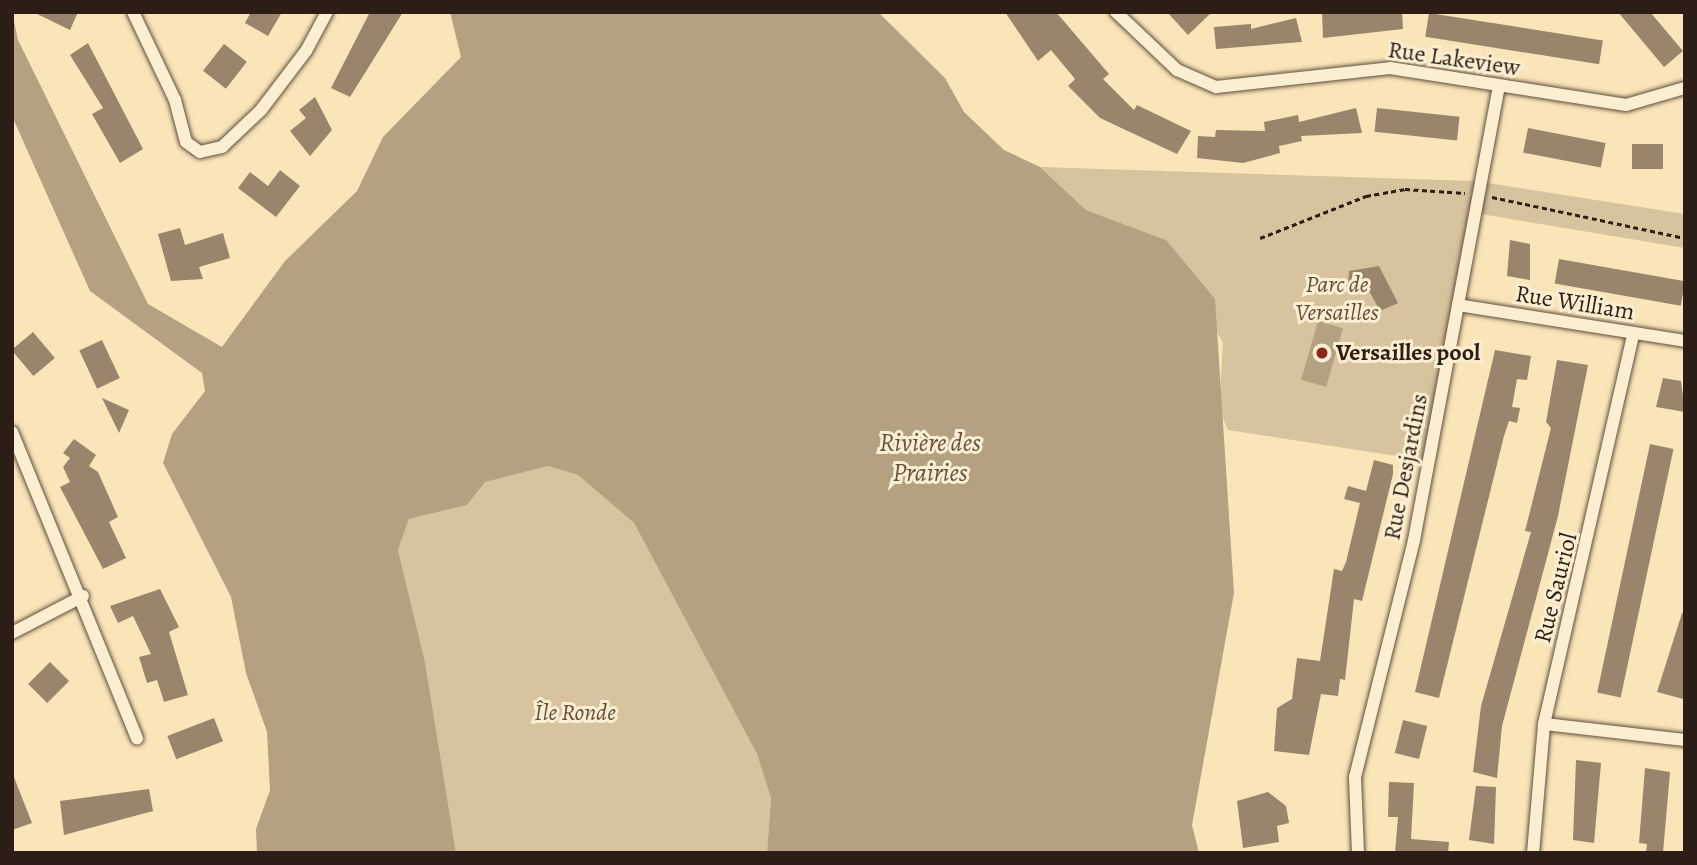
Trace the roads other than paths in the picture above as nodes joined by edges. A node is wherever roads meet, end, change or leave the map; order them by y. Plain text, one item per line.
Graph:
1 (133, 12) edge
2 (327, 12) edge
3 (1116, 12) edge
4 (1499, 86) junction
5 (1685, 88) edge
6 (1458, 305) junction
7 (1633, 334) junction
8 (1685, 341) edge
9 (12, 432) edge
10 (83, 596) junction
11 (12, 633) edge
12 (1544, 724) junction
13 (137, 739) dead end
14 (1685, 740) edge
15 (1358, 853) edge
16 (1533, 853) edge

1 - 2 street
3 - 4 street, Rue Lakeview
4 - 5 street, Rue Lakeview
4 - 6 street, Rue Desjardins
6 - 7 street, Rue William
6 - 15 street, Rue Desjardins
7 - 8 street, Rue William
7 - 12 street, Rue Sauriol
9 - 10 street
10 - 11 street
10 - 13 street
12 - 14 street
12 - 16 street, Rue Sauriol

